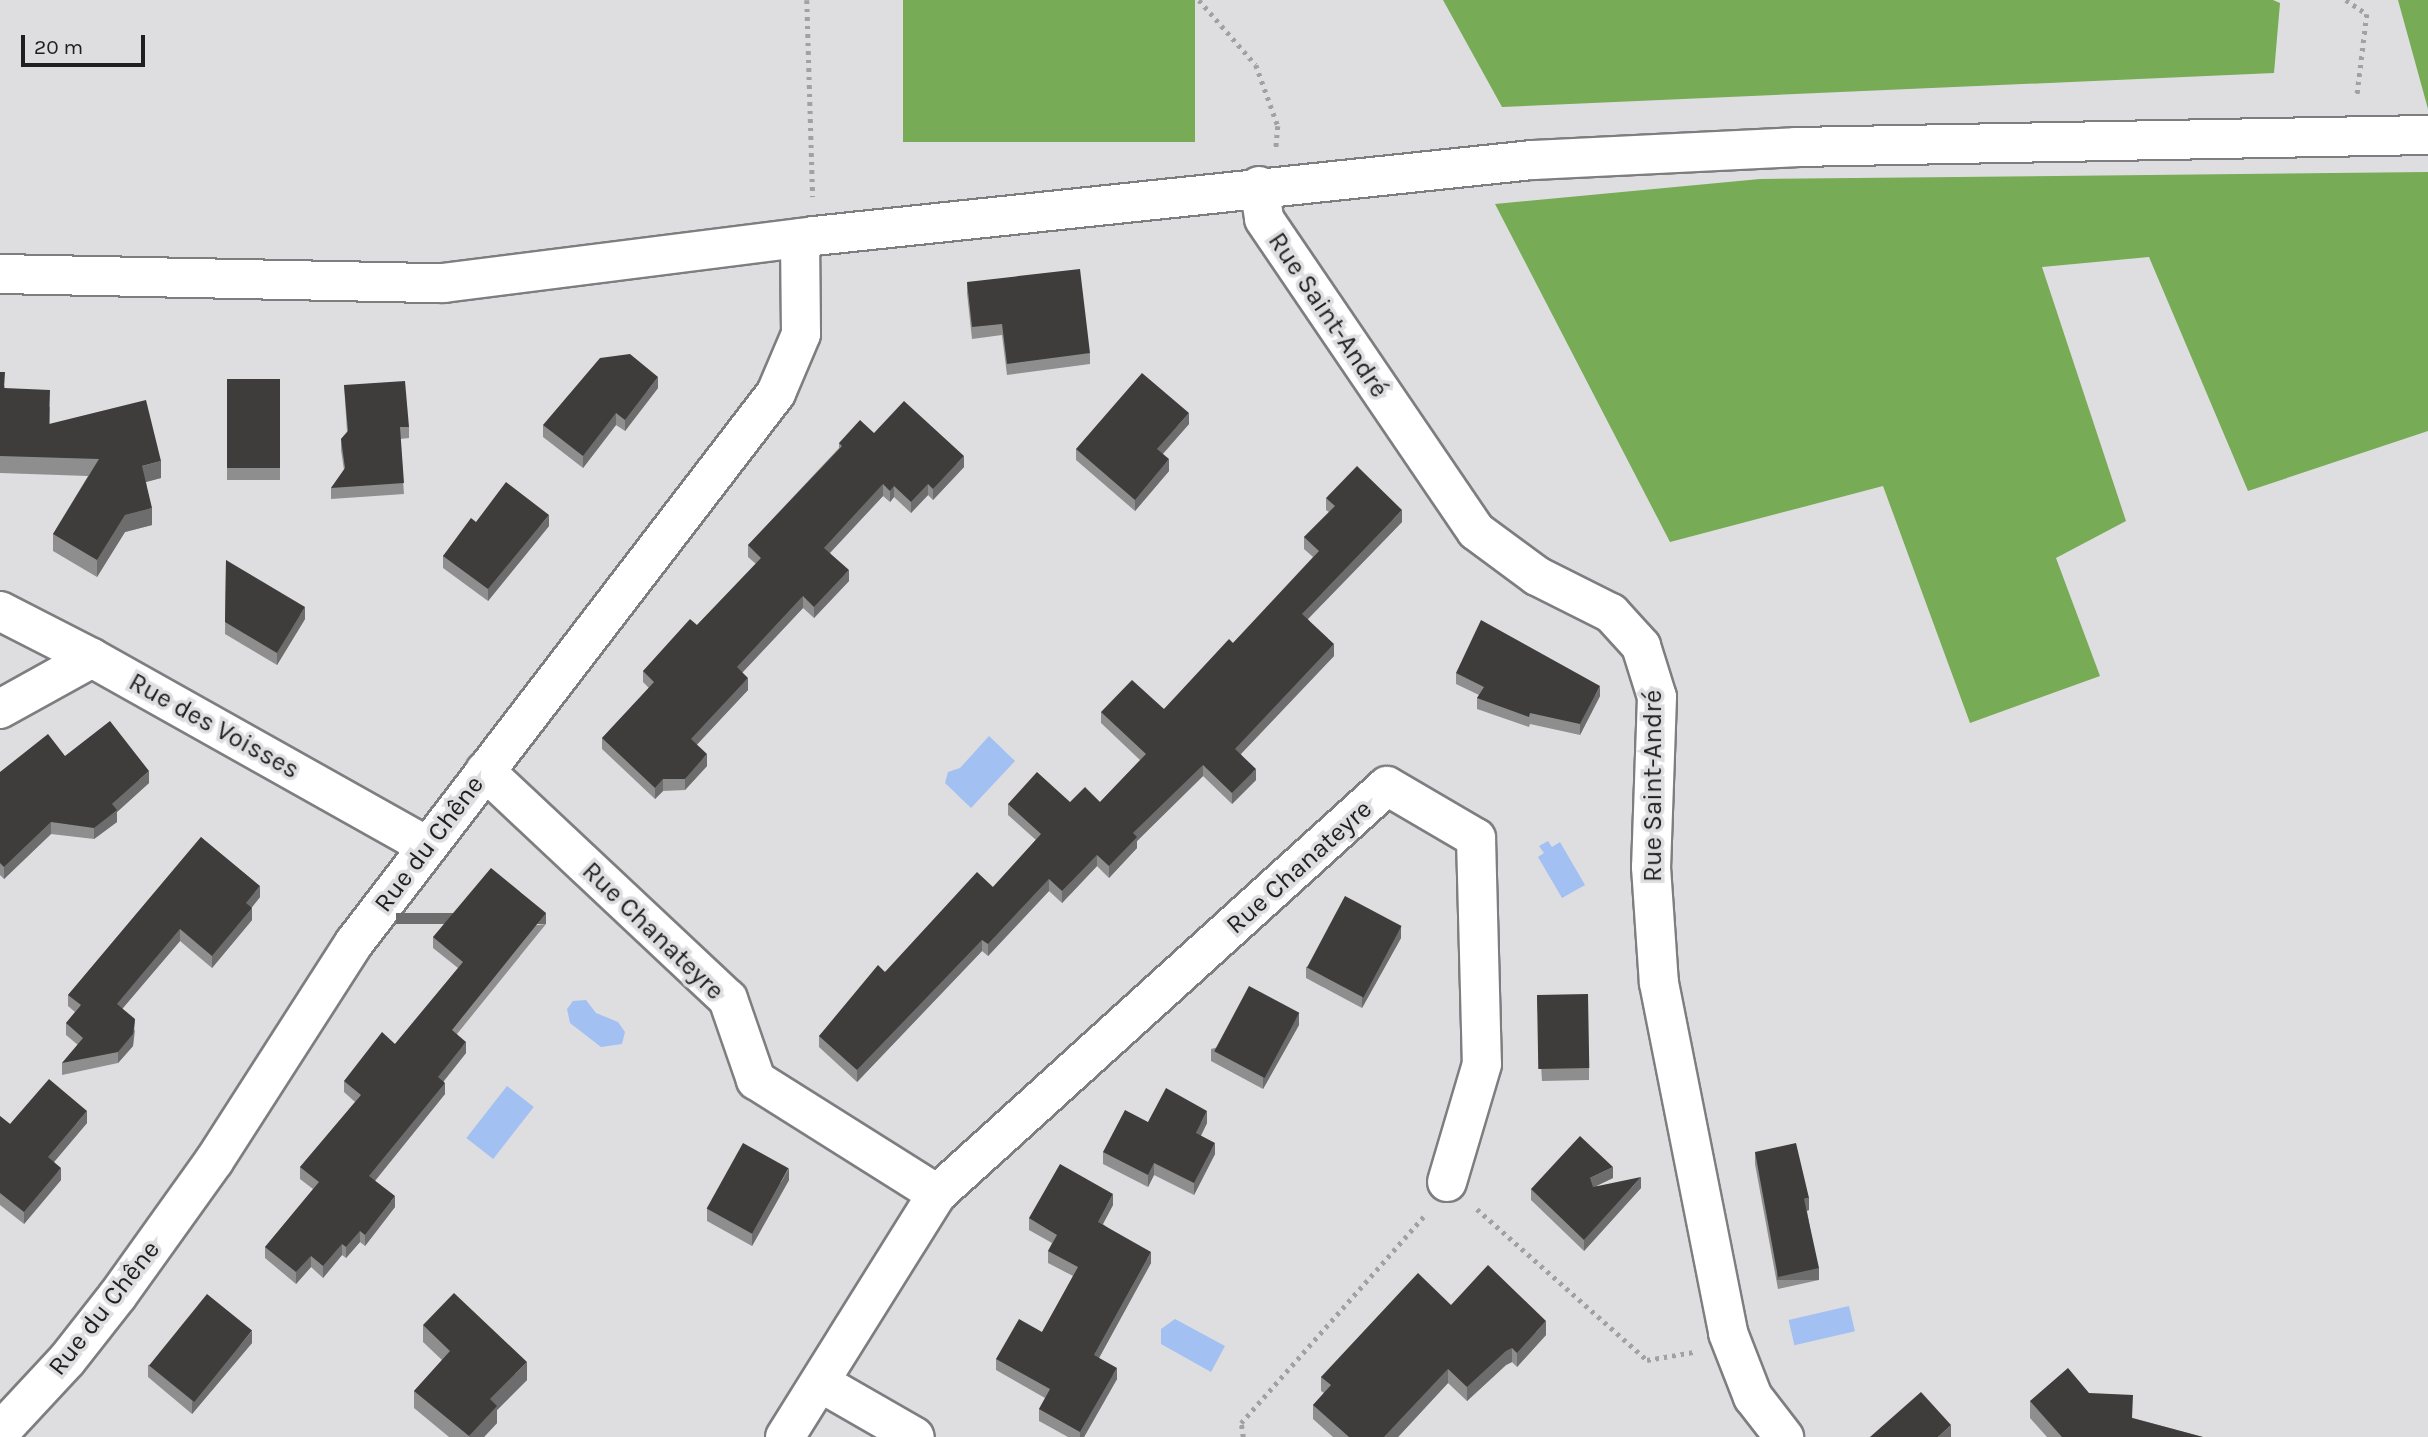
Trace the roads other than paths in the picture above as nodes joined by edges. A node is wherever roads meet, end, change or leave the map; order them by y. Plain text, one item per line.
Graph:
1 (2428, 135) edge
2 (1266, 185) junction
3 (807, 237) junction
4 (0, 274) edge
5 (0, 611) edge
6 (92, 658) junction
7 (0, 709) edge
8 (485, 771) junction
9 (427, 846) junction
10 (1447, 1182) road end
11 (937, 1194) junction
12 (821, 1383) junction
13 (0, 1432) edge
14 (785, 1437) edge
15 (915, 1437) edge
16 (1784, 1437) edge

1 - 2 street
2 - 3 street
2 - 16 street, Rue Saint-André
3 - 4 street
3 - 8 street, Rue du Chêne
5 - 6 street, Rue des Voisses
6 - 7 street
6 - 9 street, Rue des Voisses
8 - 9 street, Rue du Chêne
8 - 11 street, Rue Chanateyre
9 - 13 street, Rue du Chêne
10 - 11 street, Rue Chanateyre
11 - 12 street, Rue Chanateyre
12 - 14 street, Rue Chanateyre
12 - 15 street

